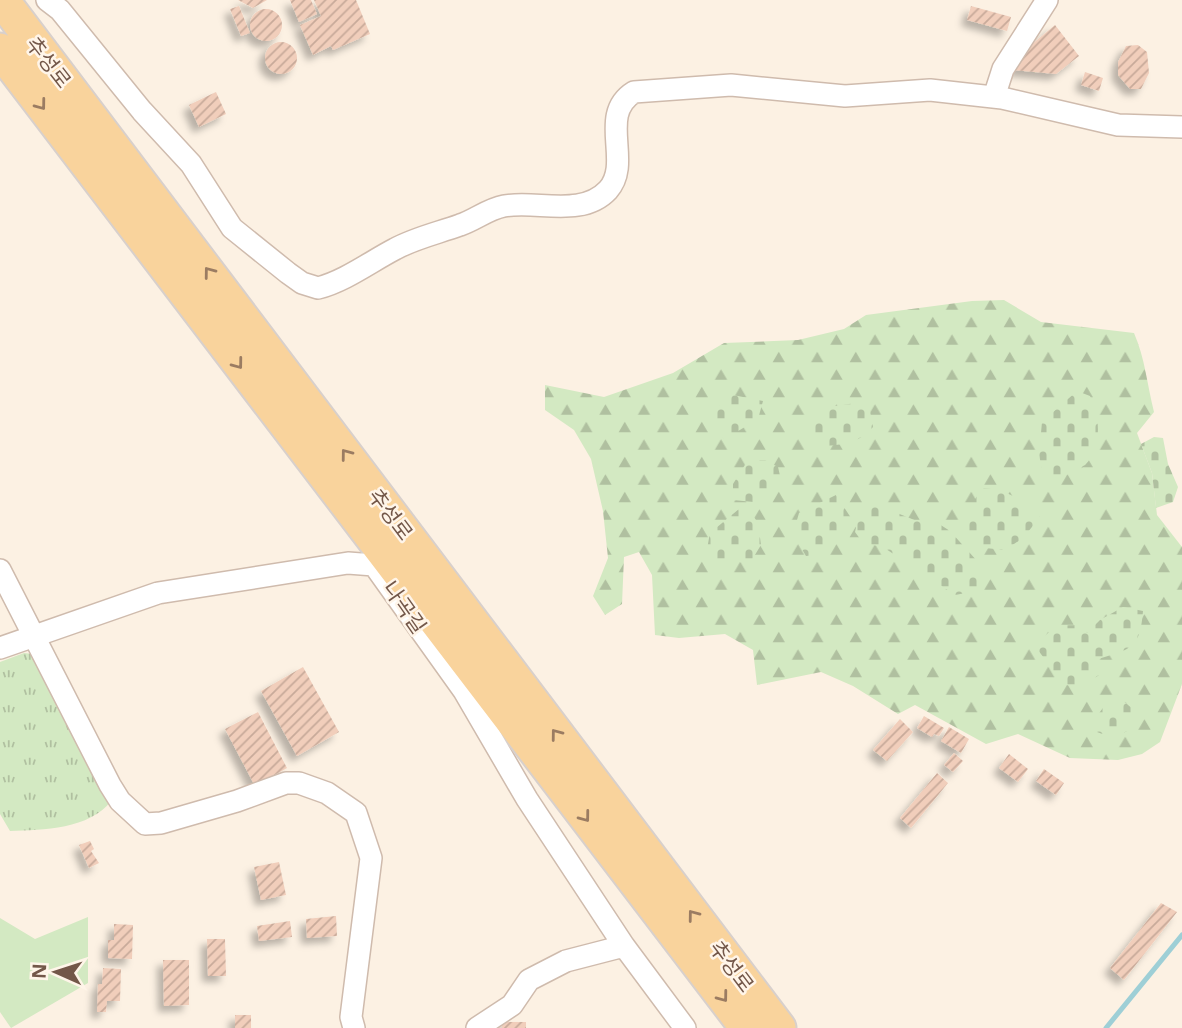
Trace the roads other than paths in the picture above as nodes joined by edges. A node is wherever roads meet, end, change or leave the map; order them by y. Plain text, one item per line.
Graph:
1 (2, 0) edge
2 (35, 0) edge
3 (47, 0) edge
4 (1047, 0) edge
5 (0, 50) edge
6 (43, 57) junction
7 (994, 97) junction
8 (1182, 127) edge
9 (0, 570) edge
10 (32, 637) junction
11 (0, 648) edge
12 (624, 946) junction
13 (354, 1028) edge
14 (477, 1028) edge
15 (685, 1028) edge
16 (747, 1028) edge
17 (779, 1028) edge

1 - 6 main road, 추성로
2 - 6 main road
3 - 7 street
4 - 7 street
5 -> 16 main road, 추성로
17 -> 6 main road, 추성로
7 - 8 street
9 - 10 street
10 - 11 street, 나곡길
10 - 12 street, 나곡길
10 - 13 street
12 - 14 street
12 - 15 street, 나곡길

